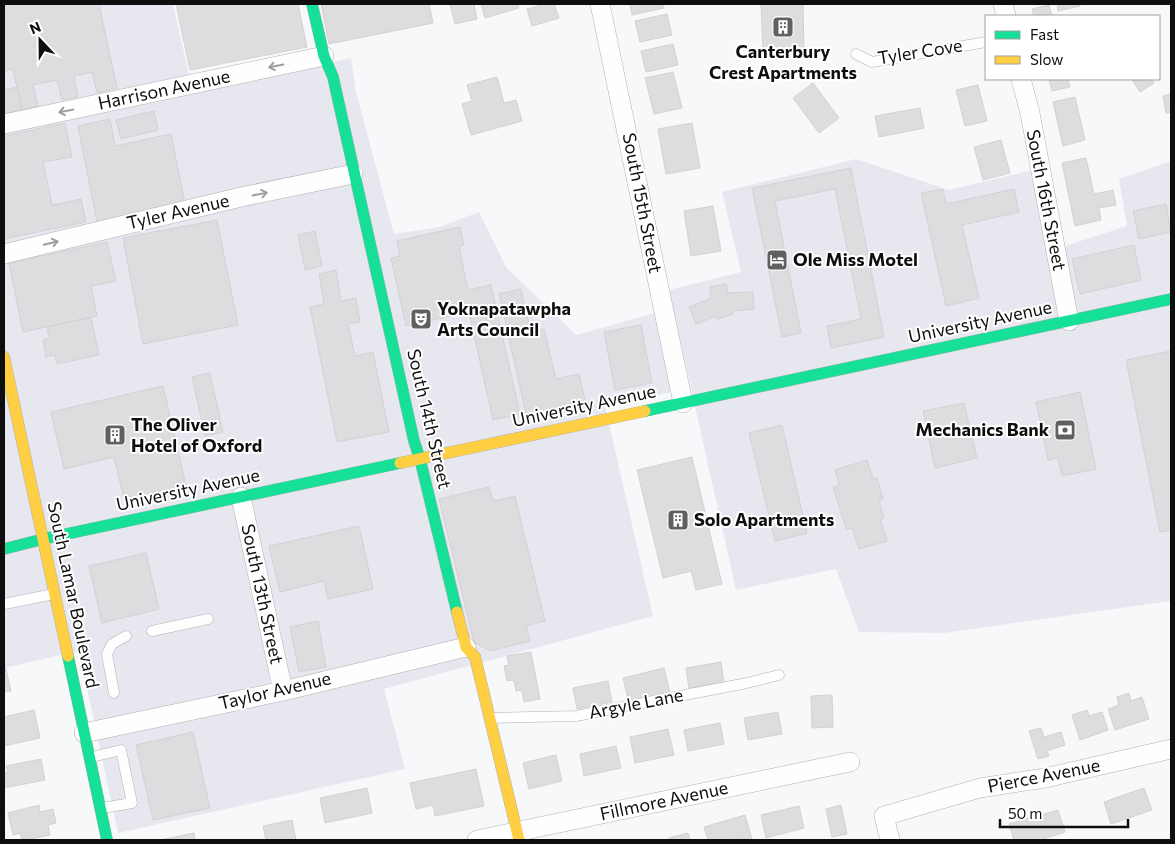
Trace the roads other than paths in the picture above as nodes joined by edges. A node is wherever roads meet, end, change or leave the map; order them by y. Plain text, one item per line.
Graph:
1 (312, 4) edge
2 (600, 4) edge
3 (985, 42) edge
4 (856, 54) dead end
5 (324, 56) junction
6 (1021, 80) edge
7 (4, 124) edge
8 (354, 174) junction
9 (4, 254) edge
10 (1171, 299) edge
11 (1069, 321) junction
12 (4, 357) edge
13 (682, 403) junction
14 (420, 459) junction
15 (241, 497) junction
16 (43, 539) junction
17 (4, 549) edge
18 (55, 594) junction
19 (4, 604) edge
20 (208, 620) dead end
21 (152, 631) dead end
22 (126, 636) dead end
23 (466, 647) junction
24 (780, 675) dead end
25 (284, 690) junction
26 (114, 693) dead end
27 (490, 718) junction
28 (84, 733) junction
29 (1171, 749) edge
30 (90, 758) junction
31 (850, 762) dead end
32 (101, 809) junction
33 (518, 836) edge
34 (107, 840) edge
35 (477, 840) edge
36 (890, 840) edge

1 - 5 street, South 14th Street
2 - 13 street, South 15th Street
3 - 4 lane, Tyler Cove
5 -> 7 street, Harrison Avenue
5 - 8 street, South 14th Street
6 - 11 street, South 16th Street
9 -> 8 street, Tyler Avenue
8 - 14 street, South 14th Street
10 - 11 street, University Avenue
11 - 13 street, University Avenue
12 - 16 street, South Lamar Boulevard
13 - 14 street, University Avenue
14 - 15 street, University Avenue
14 - 23 street, South 14th Street
15 - 16 street, University Avenue
15 - 25 street, South 13th Street
16 - 17 street, University Avenue
16 - 18 street, South Lamar Boulevard
18 - 19 lane
18 - 28 street, South Lamar Boulevard
20 - 21 lane
22 - 26 lane
23 - 25 street, Taylor Avenue
23 - 27 street, South 14th Street
24 - 27 lane, Argyle Lane
25 - 28 street, Taylor Avenue
27 - 33 street, South 14th Street
28 - 30 street, South Lamar Boulevard
29 - 36 street, Pierce Avenue
30 - 32 street, South Lamar Boulevard
30 - 32 lane
31 - 33 street, Fillmore Avenue
32 - 34 street, South Lamar Boulevard
33 - 35 street, Fillmore Avenue

